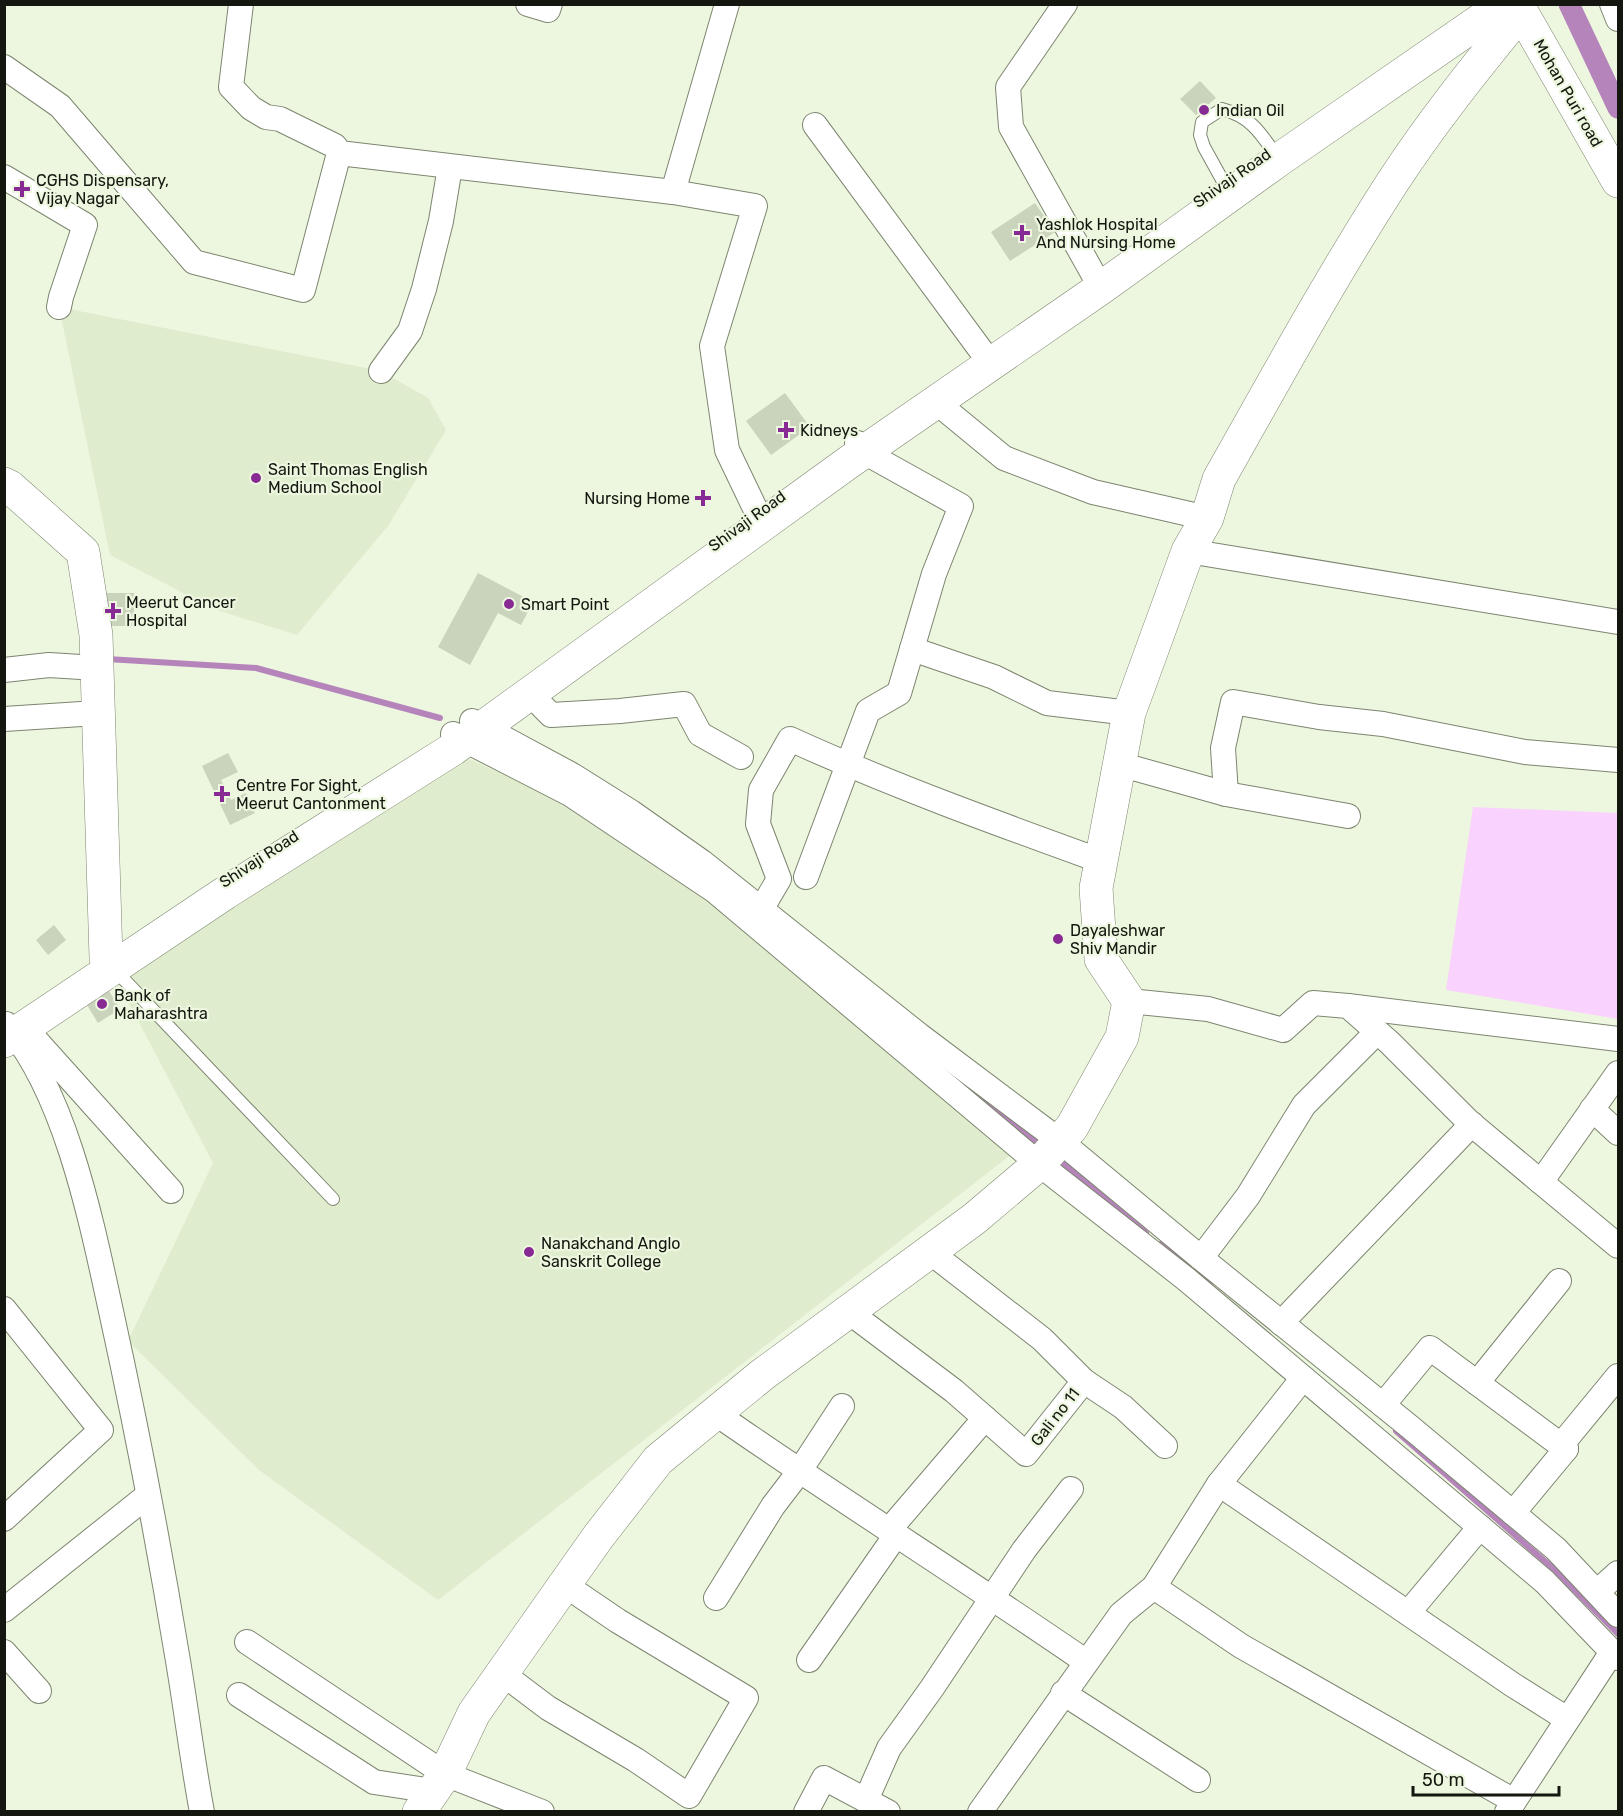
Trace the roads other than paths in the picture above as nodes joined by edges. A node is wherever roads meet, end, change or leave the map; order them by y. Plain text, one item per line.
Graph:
1 (241, 4) edge
2 (528, 4) edge
3 (550, 4) edge
4 (1065, 4) edge
5 (1482, 4) edge
6 (1612, 4) edge
7 (720, 6) edge
8 (1514, 7) edge
9 (1618, 19) edge
10 (4, 67) edge
11 (815, 125) dead end
12 (339, 153) junction
13 (1276, 155) junction
14 (450, 167) junction
15 (4, 177) edge
16 (1618, 181) edge
17 (1227, 190) junction
18 (672, 192) junction
19 (1098, 281) junction
20 (59, 307) dead end
21 (987, 359) junction
22 (381, 371) dead end
23 (936, 402) junction
24 (861, 447) junction
25 (4, 484) edge
26 (1207, 518) junction
27 (760, 519) junction
28 (1188, 551) junction
29 (1618, 622) edge
30 (912, 649) junction
31 (96, 655) junction
32 (4, 670) edge
33 (530, 693) junction
34 (97, 713) junction
35 (1130, 713) junction
36 (4, 719) edge
37 (468, 731) junction
38 (741, 757) dead end
39 (1618, 760) edge
40 (1119, 764) junction
41 (848, 765) junction
42 (1226, 794) junction
43 (1348, 816) dead end
44 (1101, 861) junction
45 (806, 877) dead end
46 (762, 908) junction
47 (109, 963) junction
48 (1130, 1001) junction
49 (1348, 1006) junction
50 (11, 1030) edge
51 (1377, 1032) junction
52 (1618, 1039) edge
53 (1618, 1073) edge
54 (1592, 1109) junction
55 (1472, 1124) junction
56 (1618, 1133) edge
57 (1050, 1151) junction
58 (1540, 1182) junction
59 (171, 1191) dead end
60 (333, 1199) dead end
61 (1618, 1246) edge
62 (930, 1252) junction
63 (1201, 1258) junction
64 (1559, 1281) dead end
65 (4, 1309) edge
66 (849, 1312) junction
67 (1281, 1323) junction
68 (1618, 1376) edge
69 (1303, 1378) junction
70 (1084, 1381) junction
71 (1477, 1383) junction
72 (1383, 1405) junction
73 (842, 1406) dead end
74 (715, 1413) junction
75 (985, 1418) junction
76 (1165, 1446) dead end
77 (1566, 1449) junction
78 (800, 1472) junction
79 (1219, 1484) junction
80 (1071, 1489) dead end
81 (147, 1496) junction
82 (1513, 1513) junction
83 (4, 1519) edge
84 (1480, 1527) junction
85 (893, 1532) junction
86 (1618, 1573) edge
87 (565, 1585) junction
88 (1154, 1587) junction
89 (1597, 1592) junction
90 (992, 1596) junction
91 (716, 1598) dead end
92 (4, 1610) edge
93 (1408, 1613) junction
94 (1618, 1615) edge
95 (247, 1642) dead end
96 (4, 1652) edge
97 (1615, 1655) edge
98 (809, 1660) dead end
99 (1085, 1661) junction
100 (502, 1674) junction
101 (39, 1691) dead end
102 (1063, 1693) junction
103 (239, 1695) dead end
104 (1567, 1719) junction
105 (1198, 1780) dead end
106 (432, 1792) edge
107 (1511, 1806) edge
108 (875, 1807) edge
109 (202, 1812) edge
110 (542, 1812) edge
111 (806, 1812) edge
112 (980, 1812) edge

1 - 12 street
2 - 3 street
4 - 19 street
5 - 13 street, Shivaji Road
6 - 9 street
7 - 18 street
8 - 13 street
8 - 16 street, Mohan Puri road
8 - 26 street
10 - 12 street
11 - 21 street
12 - 14 street
13 - 17 street, Shivaji Road
13 - 17 lane
14 - 18 street
14 - 22 street
15 - 20 street
17 - 19 street, Shivaji Road
18 - 27 street
19 - 21 street, Shivaji Road
21 - 23 street
21 - 24 street, Shivaji Road
23 - 24 street
23 - 26 street
24 - 27 street, Shivaji Road
24 - 30 street
25 - 31 street
26 - 28 street
27 - 33 street
27 - 37 street, Shivaji Road
28 - 29 street
28 - 35 street
30 - 35 street
30 - 41 street
31 - 32 street
31 - 34 street
33 - 37 street
33 - 38 street
34 - 36 street
34 - 47 street
35 - 40 street
37 - 46 street
37 - 47 street, Shivaji Road
37 - 57 street
39 - 42 street
40 - 42 street
40 - 44 street
41 - 44 street
41 - 45 street
41 - 46 street
42 - 43 street
44 - 48 street
46 - 57 street
47 - 50 street, Shivaji Road
47 - 60 lane
48 - 49 street
48 - 57 street
49 - 51 street
49 - 52 street
50 - 59 street
50 - 81 street
51 - 55 street
51 - 63 street
53 - 54 street
54 - 56 street
54 - 58 street
55 - 58 street
55 - 67 street
57 - 62 street
57 - 63 street
57 - 69 street
58 - 61 street
62 - 66 street
62 - 70 street
63 - 67 street
64 - 71 street
65 - 83 street
66 - 74 street
66 - 75 street
67 - 72 street
68 - 77 street
69 - 79 street
69 - 84 street
70 - 75 street, Gali no 11
70 - 76 street
71 - 72 street
71 - 77 street
72 - 82 street
73 - 78 street
74 - 78 street
74 - 87 street
75 - 85 street
77 - 82 street
78 - 85 street
78 - 91 street
79 - 88 street
79 - 93 street
80 - 90 street
81 - 92 street
81 - 109 street
82 - 89 street
84 - 93 street
84 - 97 street
85 - 90 street
85 - 98 street
86 - 89 street
87 - 100 street
87 - 100 street
88 - 99 street
88 - 107 street
89 - 94 street
90 - 99 street
90 - 108 street
93 - 104 street
95 - 106 street
96 - 101 street
97 - 104 street
99 - 102 street
100 - 106 street
102 - 105 street
102 - 112 street
103 - 106 street
104 - 107 street
106 - 110 street
108 - 111 street

